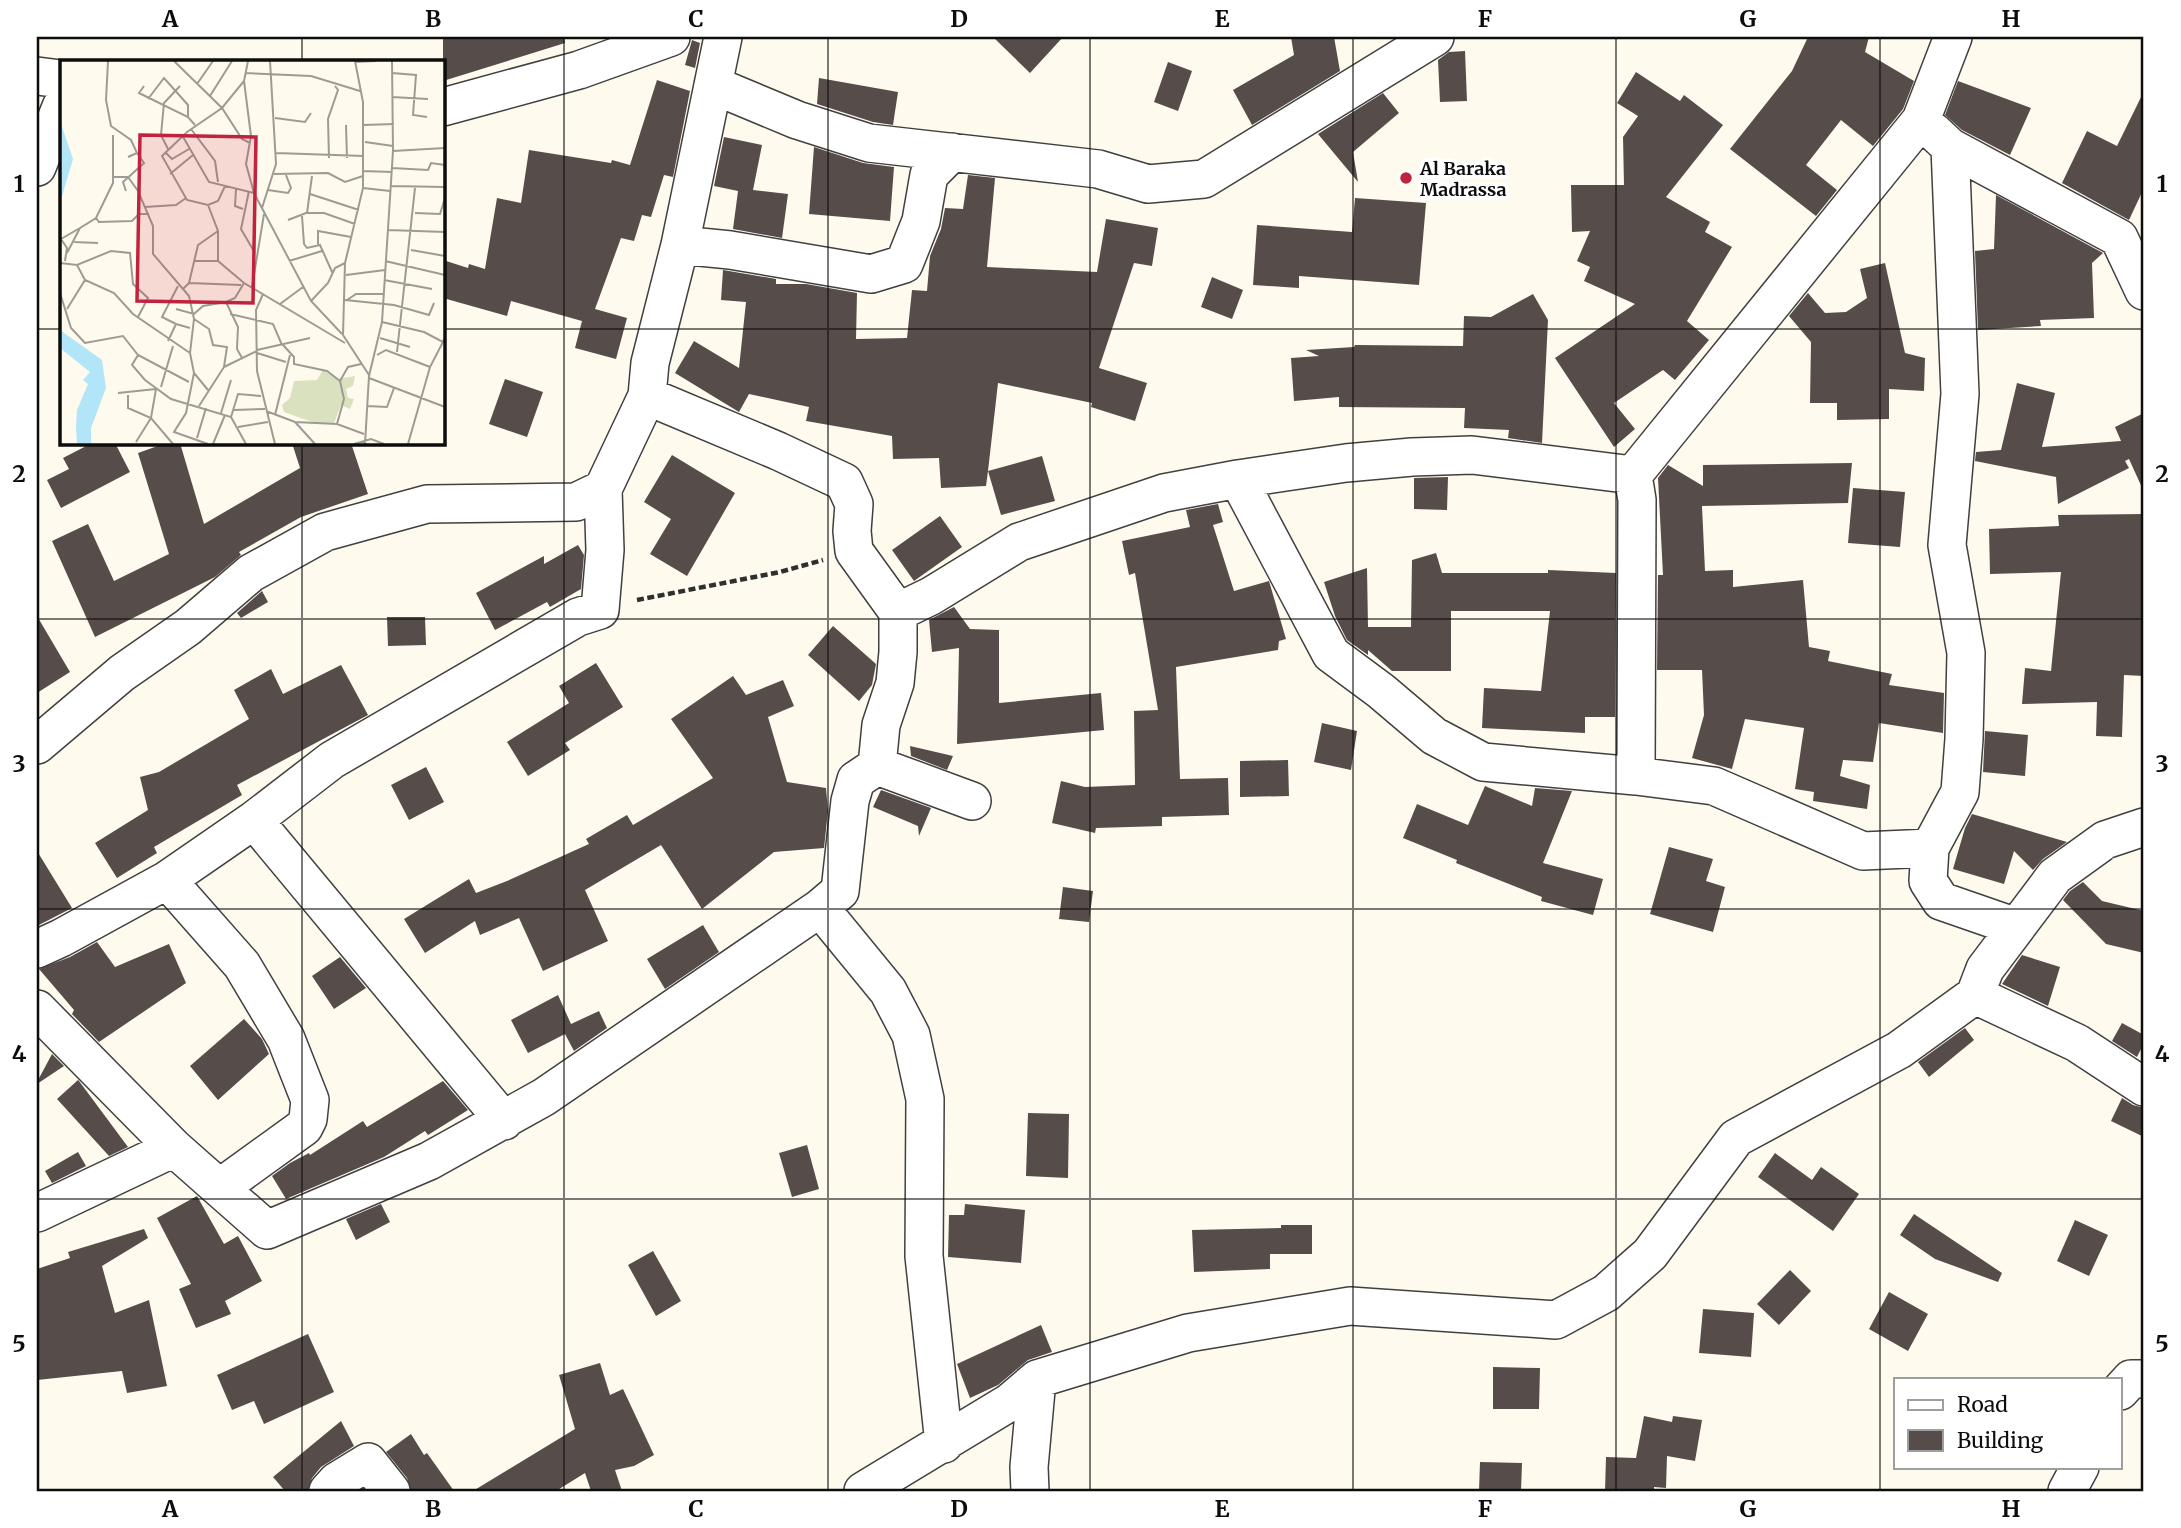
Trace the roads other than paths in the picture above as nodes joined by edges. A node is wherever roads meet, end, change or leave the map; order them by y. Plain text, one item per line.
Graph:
1 (671, 37) edge
2 (723, 37) edge
3 (1435, 37) edge
4 (1953, 37) edge
5 (37, 76) edge
6 (60, 79) edge
7 (713, 85) junction
8 (444, 107) edge
9 (60, 110) edge
10 (1920, 120) junction
11 (1950, 147) junction
12 (953, 152) junction
13 (37, 167) edge
14 (680, 245) junction
15 (2144, 291) edge
16 (647, 396) junction
17 (1633, 475) junction
18 (1238, 479) junction
19 (603, 489) junction
20 (898, 612) junction
21 (37, 745) edge
22 (877, 766) junction
23 (1636, 776) junction
24 (972, 801) dead end
25 (254, 820) junction
26 (2144, 827) edge
27 (1930, 848) junction
28 (167, 880) junction
29 (820, 908) junction
30 (2016, 926) junction
31 (37, 949) edge
32 (1975, 995) junction
33 (37, 1009) edge
34 (2144, 1087) edge
35 (504, 1121) junction
36 (174, 1148) junction
37 (220, 1187) junction
38 (37, 1213) edge
39 (1037, 1379) junction
40 (2144, 1379) edge
41 (2122, 1389) edge
42 (944, 1444) junction
43 (2079, 1468) edge
44 (328, 1491) edge
45 (391, 1491) edge
46 (863, 1491) edge
47 (1030, 1491) edge
48 (2067, 1491) edge

1 - 8 street
2 - 7 street
3 - 12 street
4 - 10 street
5 - 6 street
7 - 12 street
7 - 14 street
9 - 13 street
10 - 11 street
10 - 17 street
11 - 15 street
11 - 27 street
12 - 14 street
14 - 16 street
16 - 19 street
16 - 20 street
17 - 18 street
17 - 23 street
18 - 20 street
18 - 23 street
19 - 21 street
19 - 25 street
20 - 22 street
22 - 24 street
22 - 29 street
23 - 27 street
25 - 28 street
25 - 35 street
26 - 30 street
27 - 30 street
28 - 31 street
28 - 37 street
29 - 35 street
29 - 42 street
30 - 32 street
32 - 34 street
32 - 39 street
33 - 36 street
35 - 37 street
36 - 37 street
36 - 38 street
39 - 42 street
39 - 47 street
40 - 41 street
42 - 46 street
43 - 48 street
44 - 45 street

